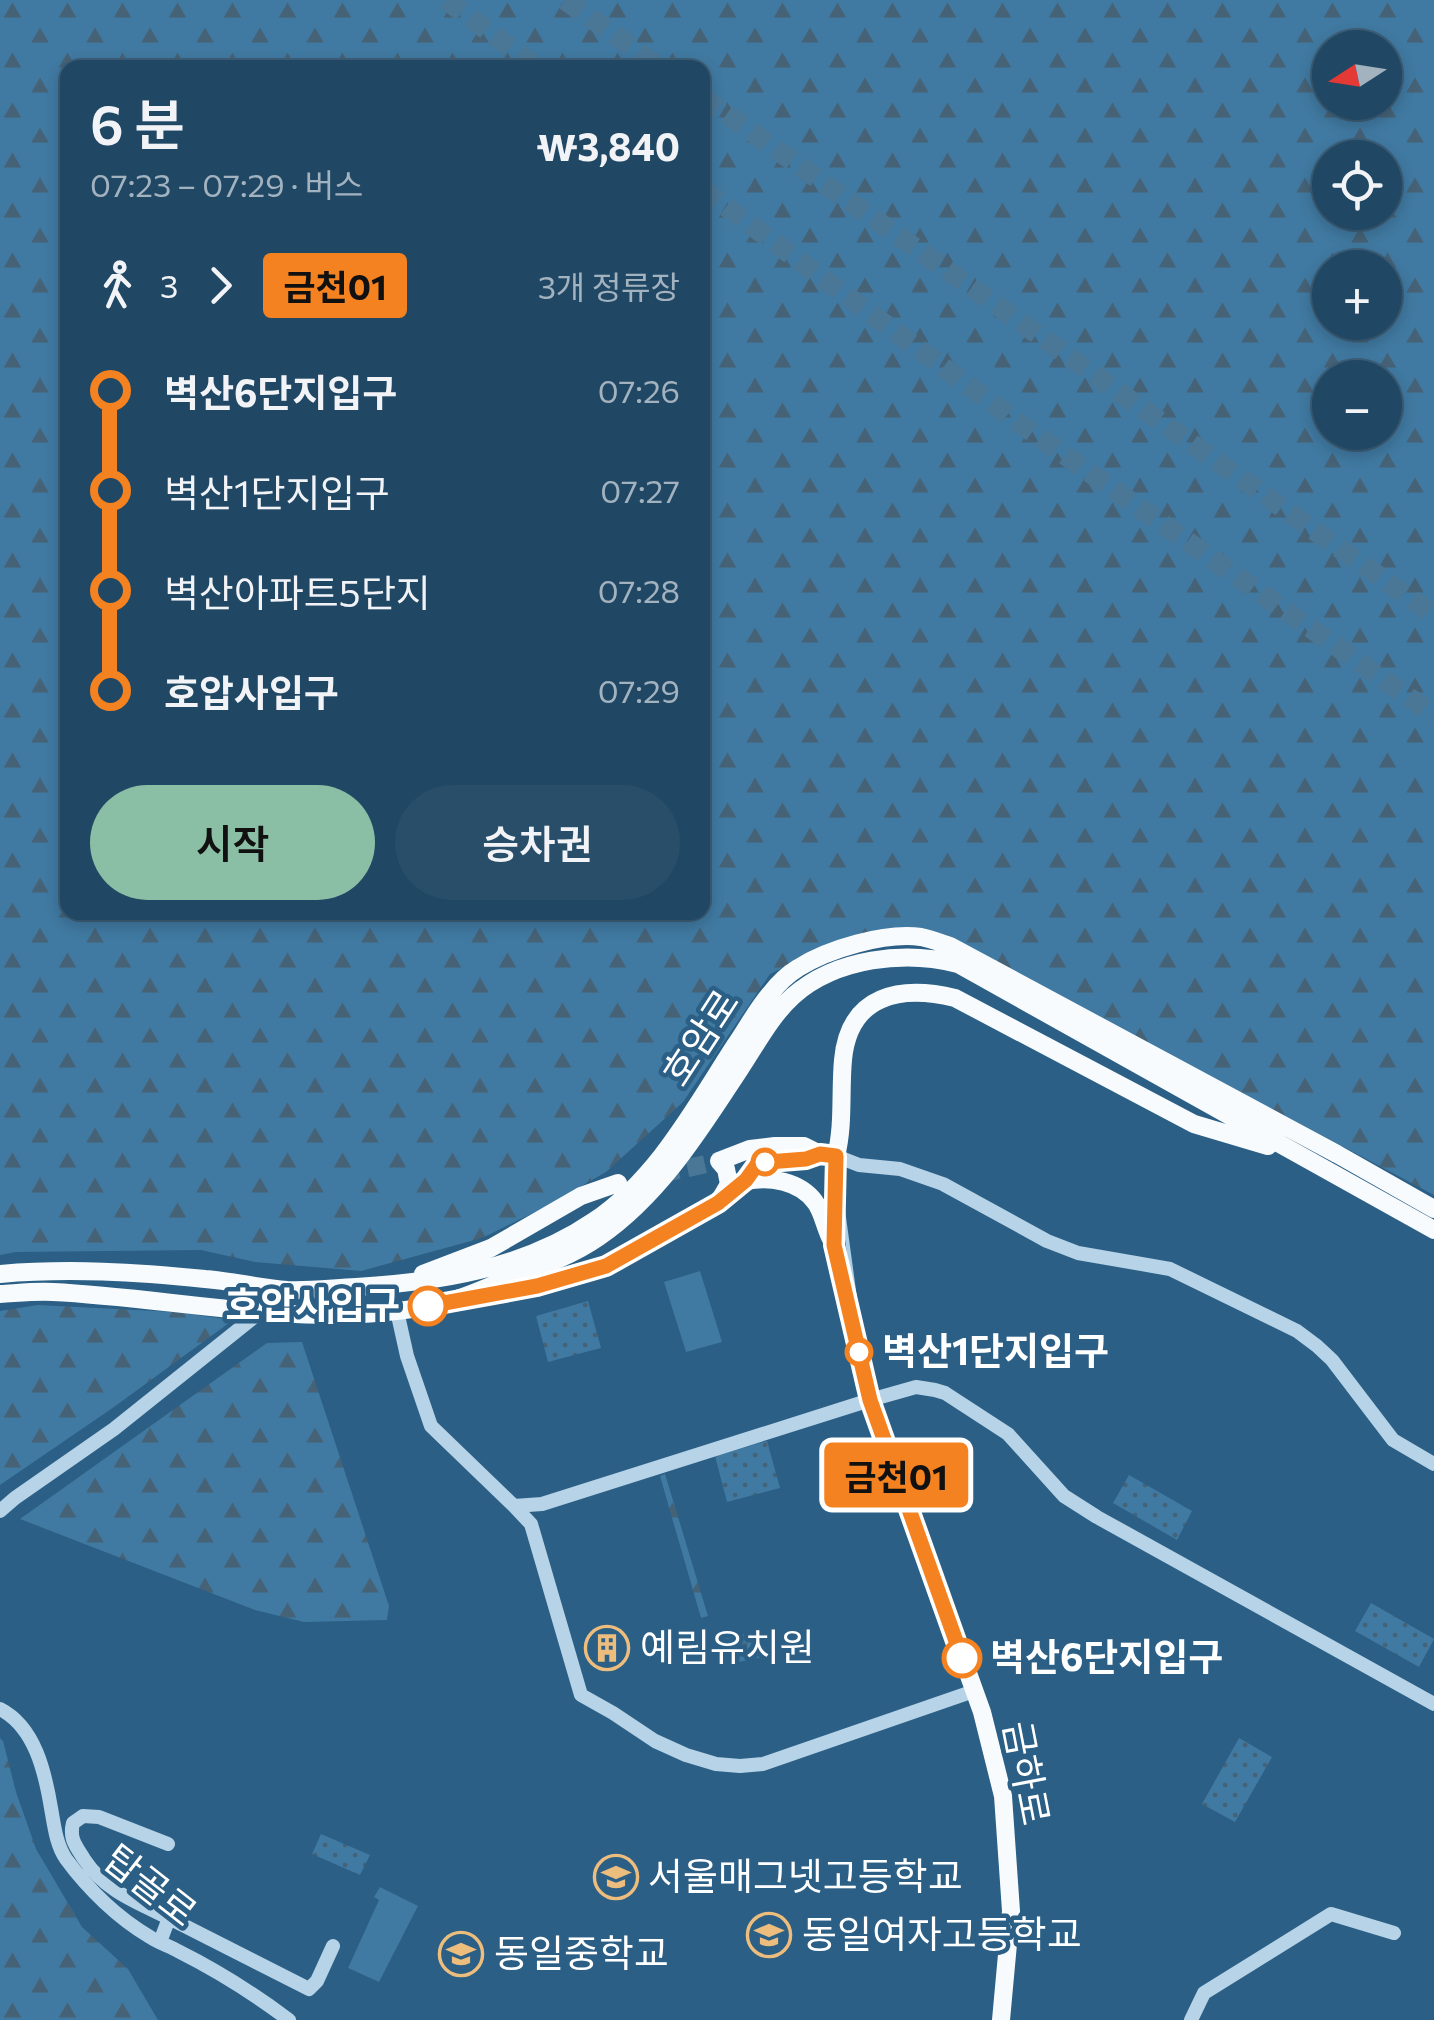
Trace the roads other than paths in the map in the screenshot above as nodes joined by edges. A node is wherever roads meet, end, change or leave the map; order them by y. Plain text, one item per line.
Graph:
1 (828, 1155) junction
2 (1302, 1156) junction
3 (746, 1180) junction
4 (618, 1183) dead end
5 (718, 1203) junction
6 (1434, 1208) edge
7 (1434, 1230) edge
8 (834, 1245) junction
9 (0, 1274) edge
10 (395, 1284) junction
11 (288, 1290) junction
12 (0, 1294) edge
13 (441, 1304) junction
14 (264, 1310) junction
15 (397, 1310) junction
16 (870, 1400) junction
17 (1434, 1464) edge
18 (514, 1506) junction
19 (0, 1510) edge
20 (974, 1691) junction
21 (1434, 1704) edge
22 (0, 1709) edge
23 (168, 1844) dead end
24 (169, 1918) junction
25 (1394, 1933) dead end
26 (160, 1942) junction
27 (333, 1946) dead end
28 (289, 2020) edge
29 (1001, 2020) edge
30 (1191, 2020) edge

1 - 2 main road, 금하로
1 - 3 main road
1 - 5 main road
1 - 8 main road, 금하로
1 - 17 street
2 - 7 main road, 호암로
2 - 13 main road, 호암로
3 - 5 main road
3 - 8 main road
4 - 10 main road
5 - 13 main road
6 - 10 main road, 호암로
8 - 16 main road, 금하로
9 - 11 main road, 호암로
10 - 11 main road, 호암로
11 - 14 street
12 - 14 main road, 호암로
13 - 15 main road, 호암로
14 - 15 main road, 호암로
14 - 19 street
15 - 18 street
16 - 18 street
16 - 20 main road, 금하로
16 - 21 street
18 - 20 street
20 - 29 main road, 금하로
22 - 26 street, 탑골로
23 - 24 street
24 - 26 street
24 - 27 street
25 - 30 street
26 - 28 street, 탑골로

